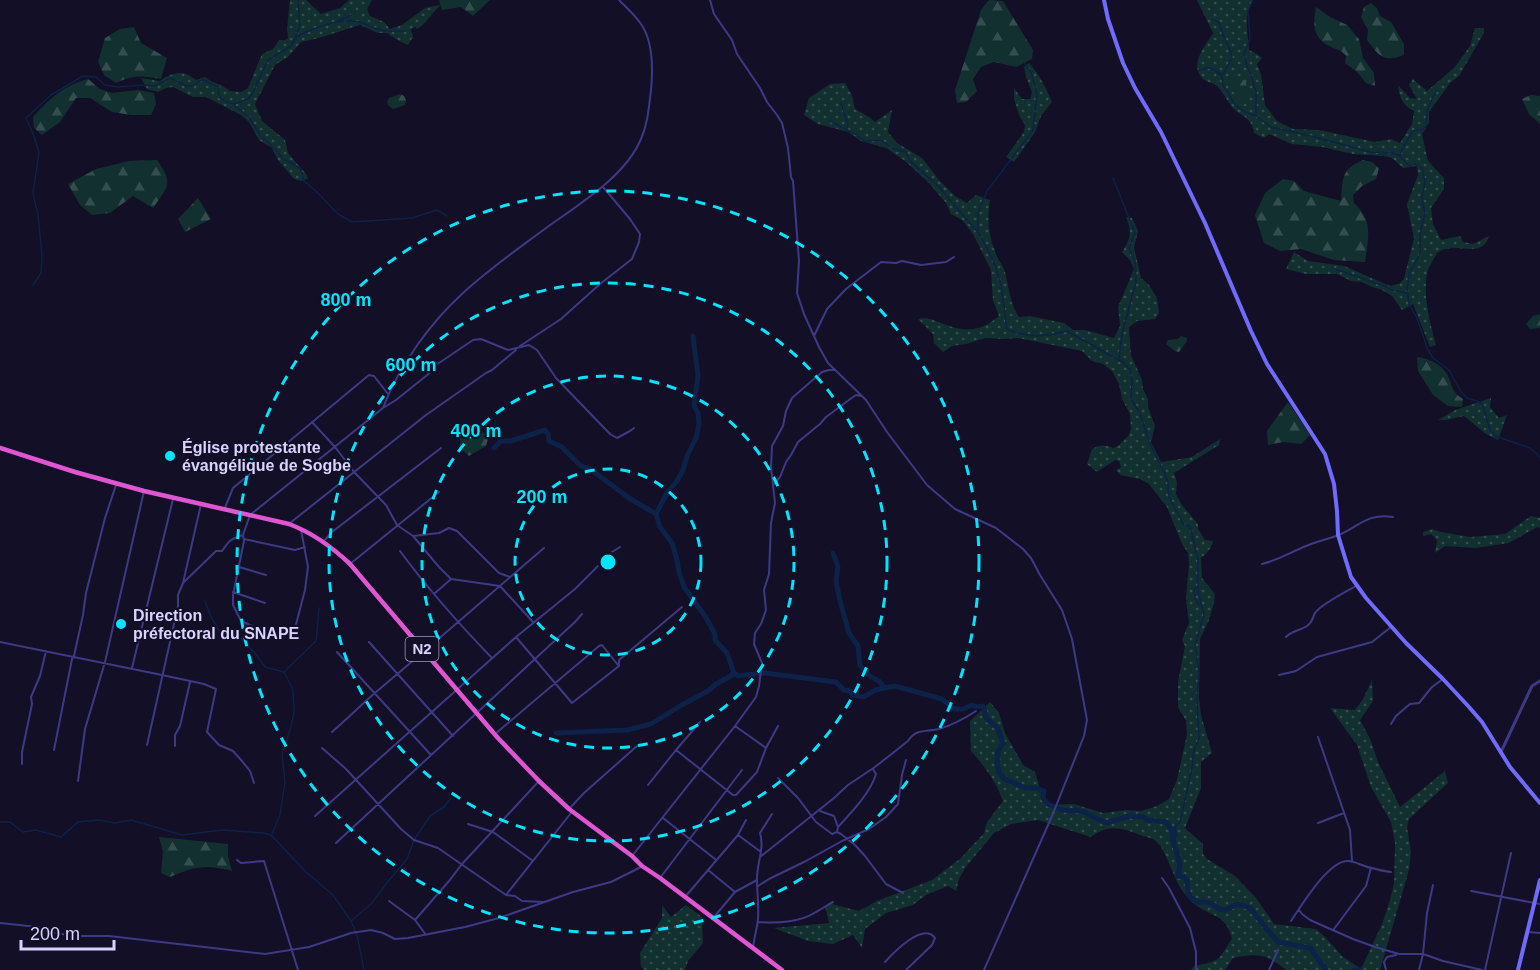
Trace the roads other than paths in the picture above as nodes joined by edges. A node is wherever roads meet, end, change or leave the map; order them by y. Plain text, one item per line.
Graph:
1 (619, 0) edge
2 (710, 0) edge
3 (1104, 0) edge
4 (603, 187) junction
5 (954, 257) dead end
6 (814, 336) junction
7 (518, 347) junction
8 (836, 370) junction
9 (388, 394) junction
10 (861, 396) junction
11 (383, 408) junction
12 (312, 422) junction
13 (634, 428) dead end
14 (335, 447) junction
15 (0, 448) edge
16 (441, 448) dead end
17 (354, 472) junction
18 (117, 483) junction
19 (773, 485) junction
20 (144, 491) junction
21 (439, 492) dead end
22 (378, 497) junction
23 (173, 499) junction
24 (201, 504) junction
25 (224, 510) junction
26 (250, 515) junction
27 (1393, 517) dead end
28 (289, 524) junction
29 (397, 525) junction
30 (300, 528) junction
31 (243, 535) junction
32 (1338, 535) junction
33 (413, 536) junction
34 (244, 539) junction
35 (324, 541) junction
36 (305, 547) junction
37 (620, 547) dead end
38 (544, 548) dead end
39 (400, 551) dead end
40 (350, 564) junction
41 (1262, 564) dead end
42 (239, 567) junction
43 (266, 575) dead end
44 (510, 577) junction
45 (451, 579) junction
46 (183, 583) junction
47 (500, 586) junction
48 (1356, 586) junction
49 (233, 592) junction
50 (435, 594) junction
51 (266, 603) dead end
52 (682, 607) dead end
53 (582, 614) dead end
54 (458, 621) junction
55 (533, 622) junction
56 (1391, 627) junction
57 (272, 632) dead end
58 (294, 632) dead end
59 (516, 636) junction
60 (1286, 637) dead end
61 (0, 642) edge
62 (369, 642) dead end
63 (46, 651) junction
64 (424, 651) junction
65 (337, 652) dead end
66 (74, 656) junction
67 (536, 658) junction
68 (492, 659) junction
69 (105, 662) junction
70 (619, 666) junction
71 (132, 668) junction
72 (162, 675) junction
73 (398, 675) junction
74 (1279, 675) dead end
75 (1443, 679) junction
76 (1540, 681) edge
77 (190, 682) junction
78 (554, 683) junction
79 (457, 689) junction
80 (375, 693) junction
81 (976, 711) dead end
82 (431, 712) junction
83 (477, 712) junction
84 (700, 722) dead end
85 (1391, 724) dead end
86 (735, 726) junction
87 (778, 726) dead end
88 (332, 732) dead end
89 (409, 732) junction
90 (495, 734) junction
91 (453, 736) junction
92 (1318, 737) dead end
93 (147, 745) dead end
94 (175, 746) dead end
95 (637, 746) dead end
96 (322, 748) dead end
97 (766, 748) junction
98 (54, 750) dead end
99 (676, 750) junction
100 (1501, 753) junction
101 (431, 755) junction
102 (906, 760) dead end
103 (22, 764) dead end
104 (873, 769) junction
105 (699, 770) junction
106 (742, 770) dead end
107 (778, 778) dead end
108 (356, 779) junction
109 (78, 781) dead end
110 (539, 782) junction
111 (254, 783) dead end
112 (648, 785) dead end
113 (726, 791) junction
114 (1540, 803) edge
115 (379, 804) junction
116 (571, 810) junction
117 (818, 811) junction
118 (1344, 813) junction
119 (772, 814) dead end
120 (315, 816) dead end
121 (811, 816) junction
122 (663, 818) junction
123 (746, 820) dead end
124 (1318, 823) dead end
125 (468, 824) dead end
126 (838, 827) junction
127 (493, 832) junction
128 (837, 832) junction
129 (738, 835) junction
130 (689, 838) junction
131 (847, 839) junction
132 (336, 843) dead end
133 (761, 852) junction
134 (1511, 853) dead end
135 (632, 856) junction
136 (760, 856) junction
137 (237, 860) dead end
138 (716, 860) junction
139 (533, 861) junction
140 (1352, 861) junction
141 (462, 864) junction
142 (642, 866) junction
143 (1371, 868) junction
144 (708, 870) junction
145 (1391, 872) dead end
146 (660, 878) junction
147 (1162, 878) dead end
148 (757, 880) junction
149 (1540, 880) edge
150 (1432, 885) dead end
151 (758, 886) junction
152 (1471, 891) dead end
153 (735, 892) junction
154 (903, 893) dead end
155 (506, 895) junction
156 (685, 897) junction
157 (1502, 897) junction
158 (389, 901) dead end
159 (833, 902) dead end
160 (546, 903) junction
161 (1538, 904) edge
162 (1299, 910) junction
163 (713, 918) junction
164 (415, 920) junction
165 (1291, 921) dead end
166 (758, 922) junction
167 (0, 923) edge
168 (1333, 930) junction
169 (1528, 932) junction
170 (1540, 933) edge
171 (426, 935) junction
172 (753, 948) junction
173 (292, 950) junction
174 (1278, 950) dead end
175 (1399, 954) junction
176 (1423, 954) junction
177 (885, 962) dead end
178 (298, 970) edge
179 (782, 970) edge
180 (906, 970) edge
181 (984, 970) edge
182 (1196, 970) edge
183 (1269, 970) edge
184 (1386, 970) edge
185 (1419, 970) edge
186 (1484, 970) edge
187 (1518, 970) edge

1 - 4 street
2 - 6 street
3 - 32 main road
4 - 7 street
4 - 9 street
5 - 6 street
6 - 8 street
7 - 11 street
7 - 13 street
7 - 17 street
8 - 10 street
8 - 19 street
9 - 11 street
9 - 12 street
10 - 19 street
10 - 181 street
11 - 14 street
12 - 14 street
12 - 25 street
14 - 17 street
14 - 26 street
15 - 18 highway, N2
16 - 22 street
17 - 22 street
17 - 28 street
18 - 20 highway, N2
18 - 66 street
19 - 86 street
20 - 23 highway, N2
20 - 69 street
21 - 29 street
22 - 29 street
22 - 35 street
23 - 24 highway, N2
23 - 71 street
24 - 25 highway, N2
24 - 46 street
25 - 26 highway, N2
26 - 28 highway, N2
26 - 31 street
27 - 32 street
28 - 30 highway, N2
29 - 33 street
29 - 40 street
30 - 35 highway, N2
30 - 36 street
31 - 34 street
31 - 46 street
32 - 41 street
32 - 48 main road
33 - 44 street
33 - 45 street
34 - 36 street
34 - 42 street
35 - 40 highway, N2
36 - 58 street
37 - 55 street
38 - 44 street
39 - 50 street
40 - 64 highway, N2
42 - 43 street
42 - 49 street
44 - 47 street
45 - 47 street
45 - 50 street
46 - 72 street
47 - 54 street
47 - 55 street
48 - 56 main road
48 - 60 street
49 - 51 street
49 - 57 street
50 - 54 street
52 - 70 street
53 - 67 street
54 - 64 street
54 - 68 street
55 - 59 street
56 - 74 street
56 - 75 main road
59 - 67 street
59 - 68 street
61 - 63 street
62 - 73 street
63 - 66 street
63 - 103 street
64 - 73 street
64 - 79 highway, N2
65 - 80 street
66 - 69 street
66 - 98 street
67 - 78 street
67 - 83 street
68 - 79 street
69 - 71 street
69 - 109 street
70 - 78 street
70 - 78 street
71 - 72 street
72 - 77 street
72 - 93 street
73 - 80 street
73 - 82 street
75 - 85 street
75 - 100 main road
76 - 100 street
77 - 94 street
77 - 111 street
78 - 90 street
79 - 82 street
79 - 83 highway, N2
80 - 88 street
80 - 89 street
81 - 104 street
82 - 89 street
82 - 91 street
83 - 90 highway, N2
83 - 91 street
84 - 99 street
86 - 97 street
86 - 105 street
87 - 97 street
89 - 101 street
89 - 108 street
90 - 110 highway, N2
91 - 101 street
92 - 118 street
95 - 116 street
96 - 108 street
97 - 113 street
99 - 105 street
99 - 112 street
100 - 114 main road
101 - 115 street
102 - 131 street
104 - 117 street
104 - 126 street
105 - 113 street
105 - 122 street
106 - 113 street
107 - 121 street
108 - 115 street
108 - 120 street
110 - 116 highway, N2
110 - 127 street
113 - 130 street
115 - 132 street
115 - 141 street
116 - 135 highway, N2
116 - 139 street
117 - 121 street
117 - 126 street
118 - 124 street
118 - 140 street
119 - 133 street
121 - 128 street
121 - 136 street
122 - 130 street
122 - 135 street
123 - 129 street
125 - 127 street
126 - 128 street
127 - 139 street
127 - 141 street
128 - 131 street
129 - 133 street
129 - 138 street
130 - 138 street
130 - 146 street
131 - 151 street
131 - 154 street
133 - 136 street
134 - 157 street
135 - 142 highway, N2
136 - 148 street
137 - 173 street
138 - 144 street
139 - 155 street
140 - 143 street
140 - 162 street
141 - 155 street
141 - 164 street
142 - 146 highway, N2
142 - 160 street
143 - 145 street
143 - 168 street
144 - 153 street
144 - 156 street
146 - 156 highway, N2
147 - 182 street
148 - 151 street
148 - 153 street
149 - 161 main road
150 - 176 street
151 - 166 street
152 - 157 street
153 - 163 street
155 - 160 street
156 - 163 highway, N2
157 - 161 street
157 - 186 street
158 - 164 street
159 - 166 street
160 - 171 street
161 - 169 main road
162 - 165 street
162 - 168 street
163 - 172 highway, N2
164 - 171 street
166 - 172 street
167 - 173 street
168 - 175 street
169 - 170 street
169 - 187 main road
171 - 173 street
172 - 179 highway, N2
173 - 178 street
174 - 183 street
175 - 176 street
175 - 184 street
176 - 185 street
176 - 186 street
177 - 180 street

